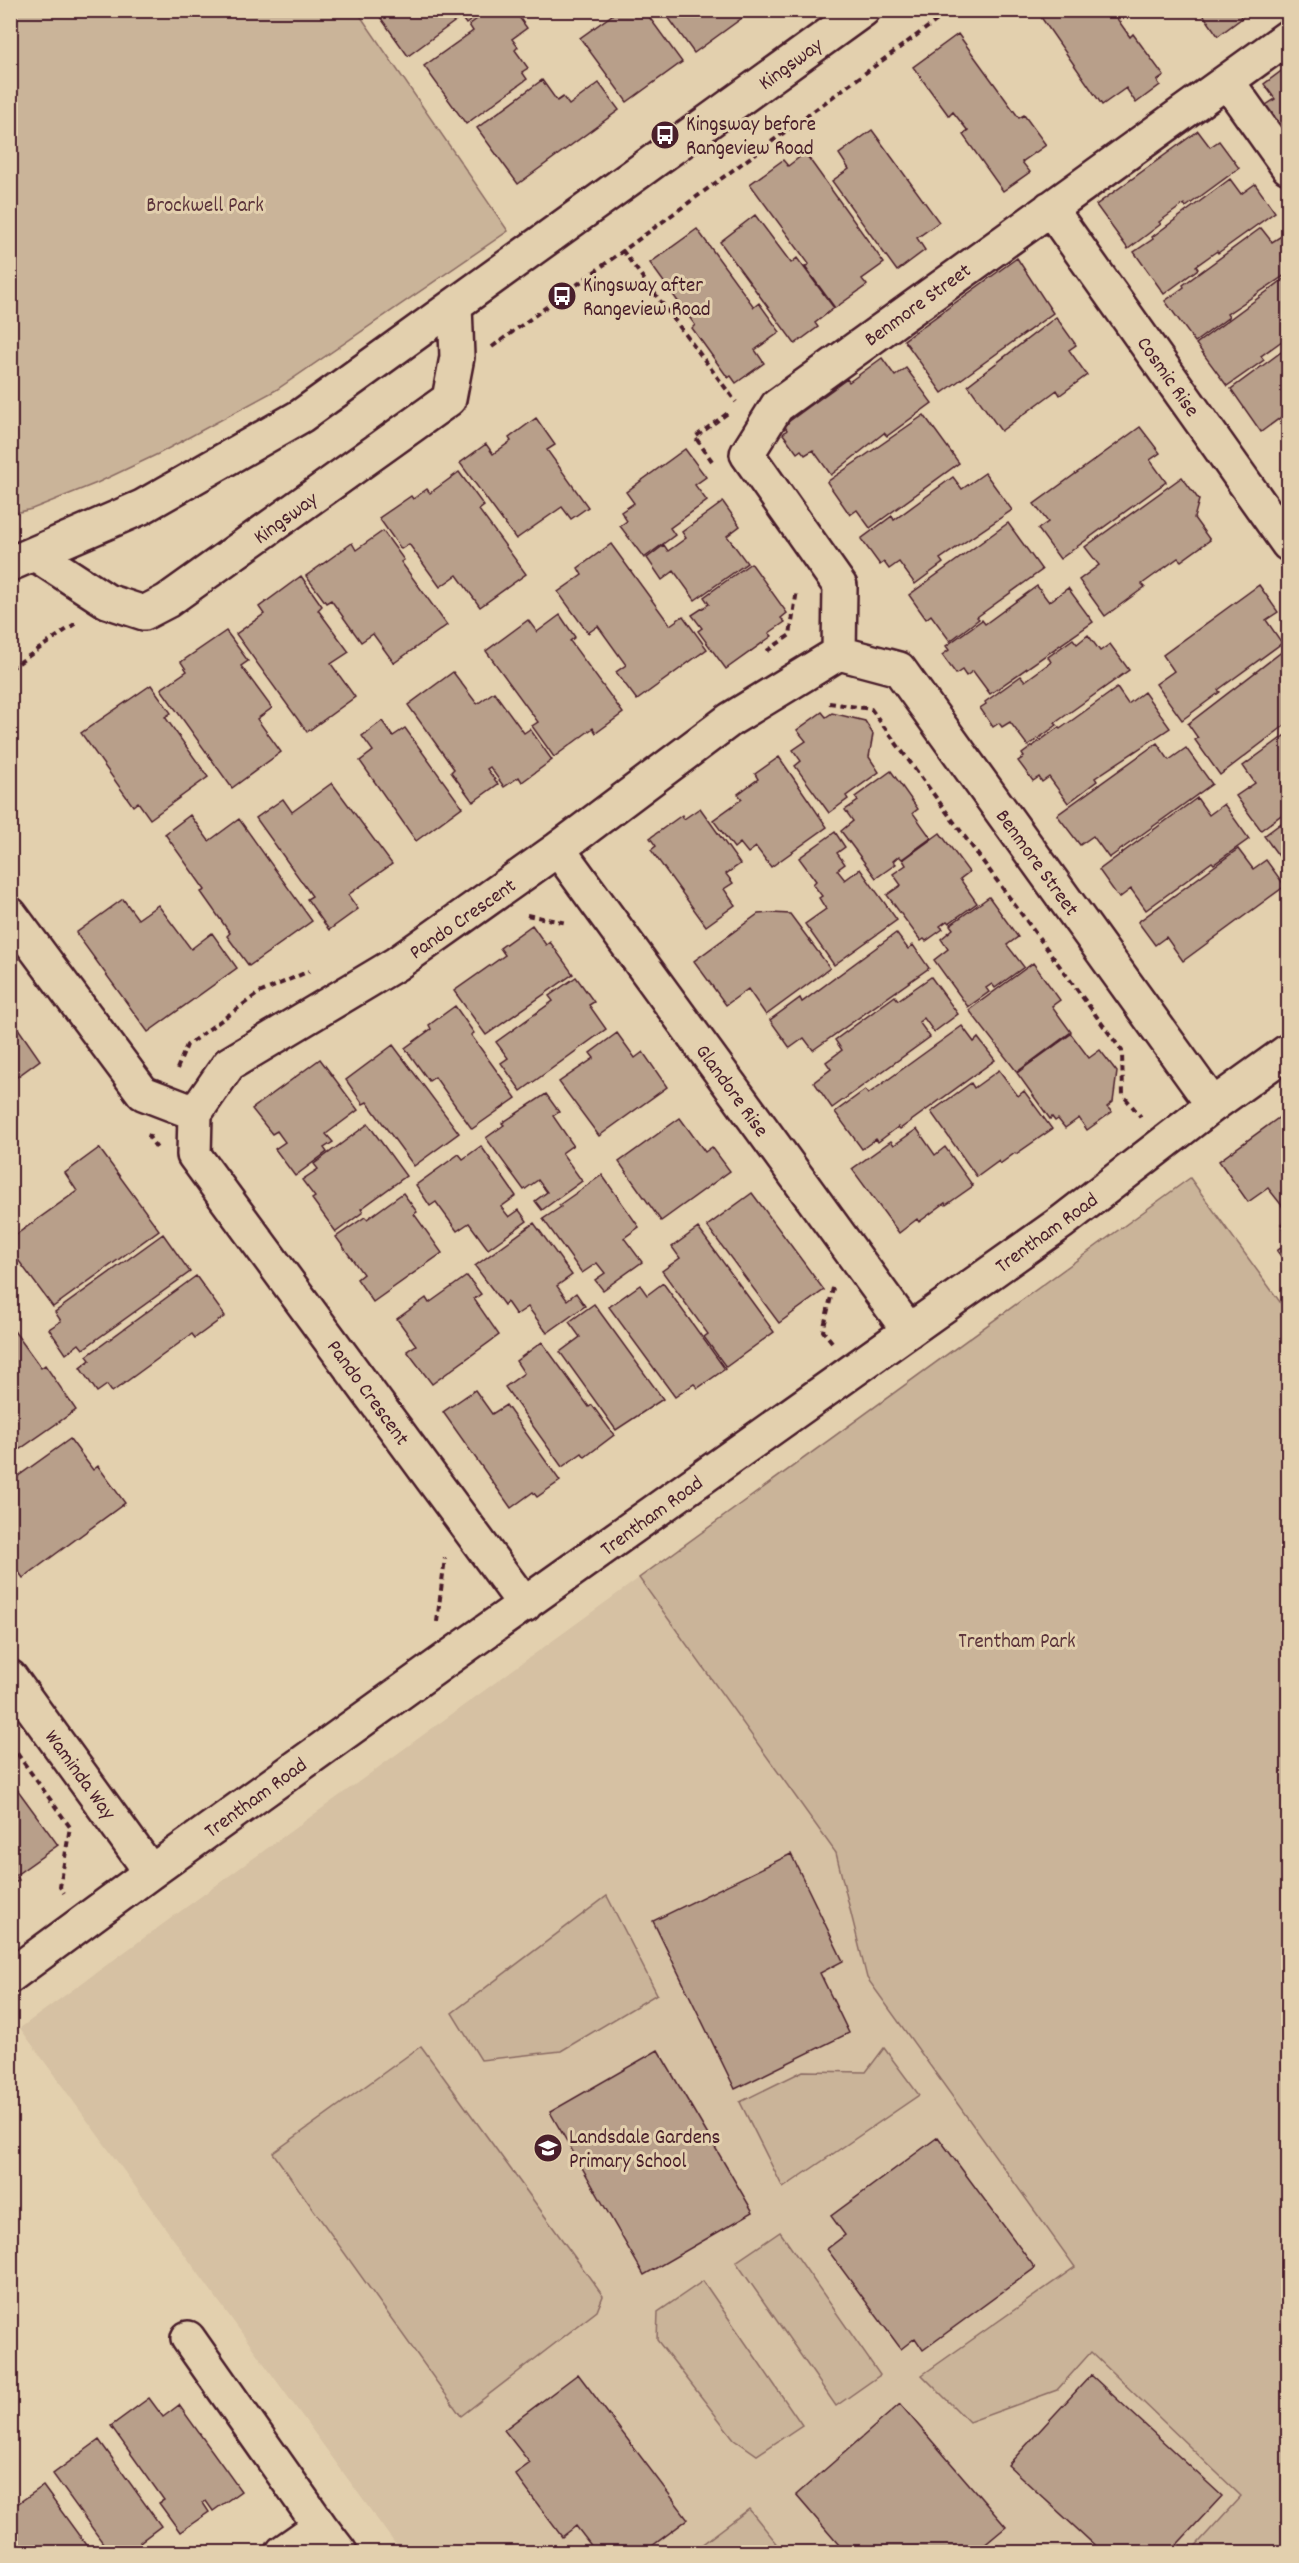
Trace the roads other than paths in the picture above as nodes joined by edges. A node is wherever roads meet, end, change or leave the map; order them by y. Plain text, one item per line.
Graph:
1 (863, 10) edge
2 (1288, 37) edge
3 (1227, 81) junction
4 (1288, 167) edge
5 (1050, 208) junction
6 (455, 306) junction
7 (1288, 544) edge
8 (22, 559) edge
9 (839, 653) junction
10 (558, 849) junction
11 (10, 914) edge
12 (1288, 1051) edge
13 (1213, 1105) junction
14 (195, 1113) junction
15 (909, 1331) junction
16 (525, 1605) junction
17 (10, 1677) edge
18 (151, 1872) junction
19 (10, 1977) edge
20 (188, 2338) dead end
21 (320, 2526) junction
22 (286, 2550) edge
23 (340, 2553) edge

1 - 6 street, Kingsway
2 - 3 street, Benmore Street
3 - 4 street
3 - 5 street, Benmore Street
5 - 7 street, Cosmic Rise
5 - 9 street, Benmore Street
6 - 8 street, Kingsway
6 - 8 street, Kingsway
9 - 10 street, Pando Crescent
9 - 13 street, Benmore Street
10 - 14 street, Pando Crescent
10 - 15 street, Glandore Rise
11 - 14 street
12 - 13 street, Trentham Road
13 - 15 street, Trentham Road
14 - 16 street, Pando Crescent
15 - 16 street, Trentham Road
16 - 18 street, Trentham Road
17 - 18 street, Waminda Way
18 - 19 street, Trentham Road
20 - 21 street
21 - 22 street
21 - 23 street

